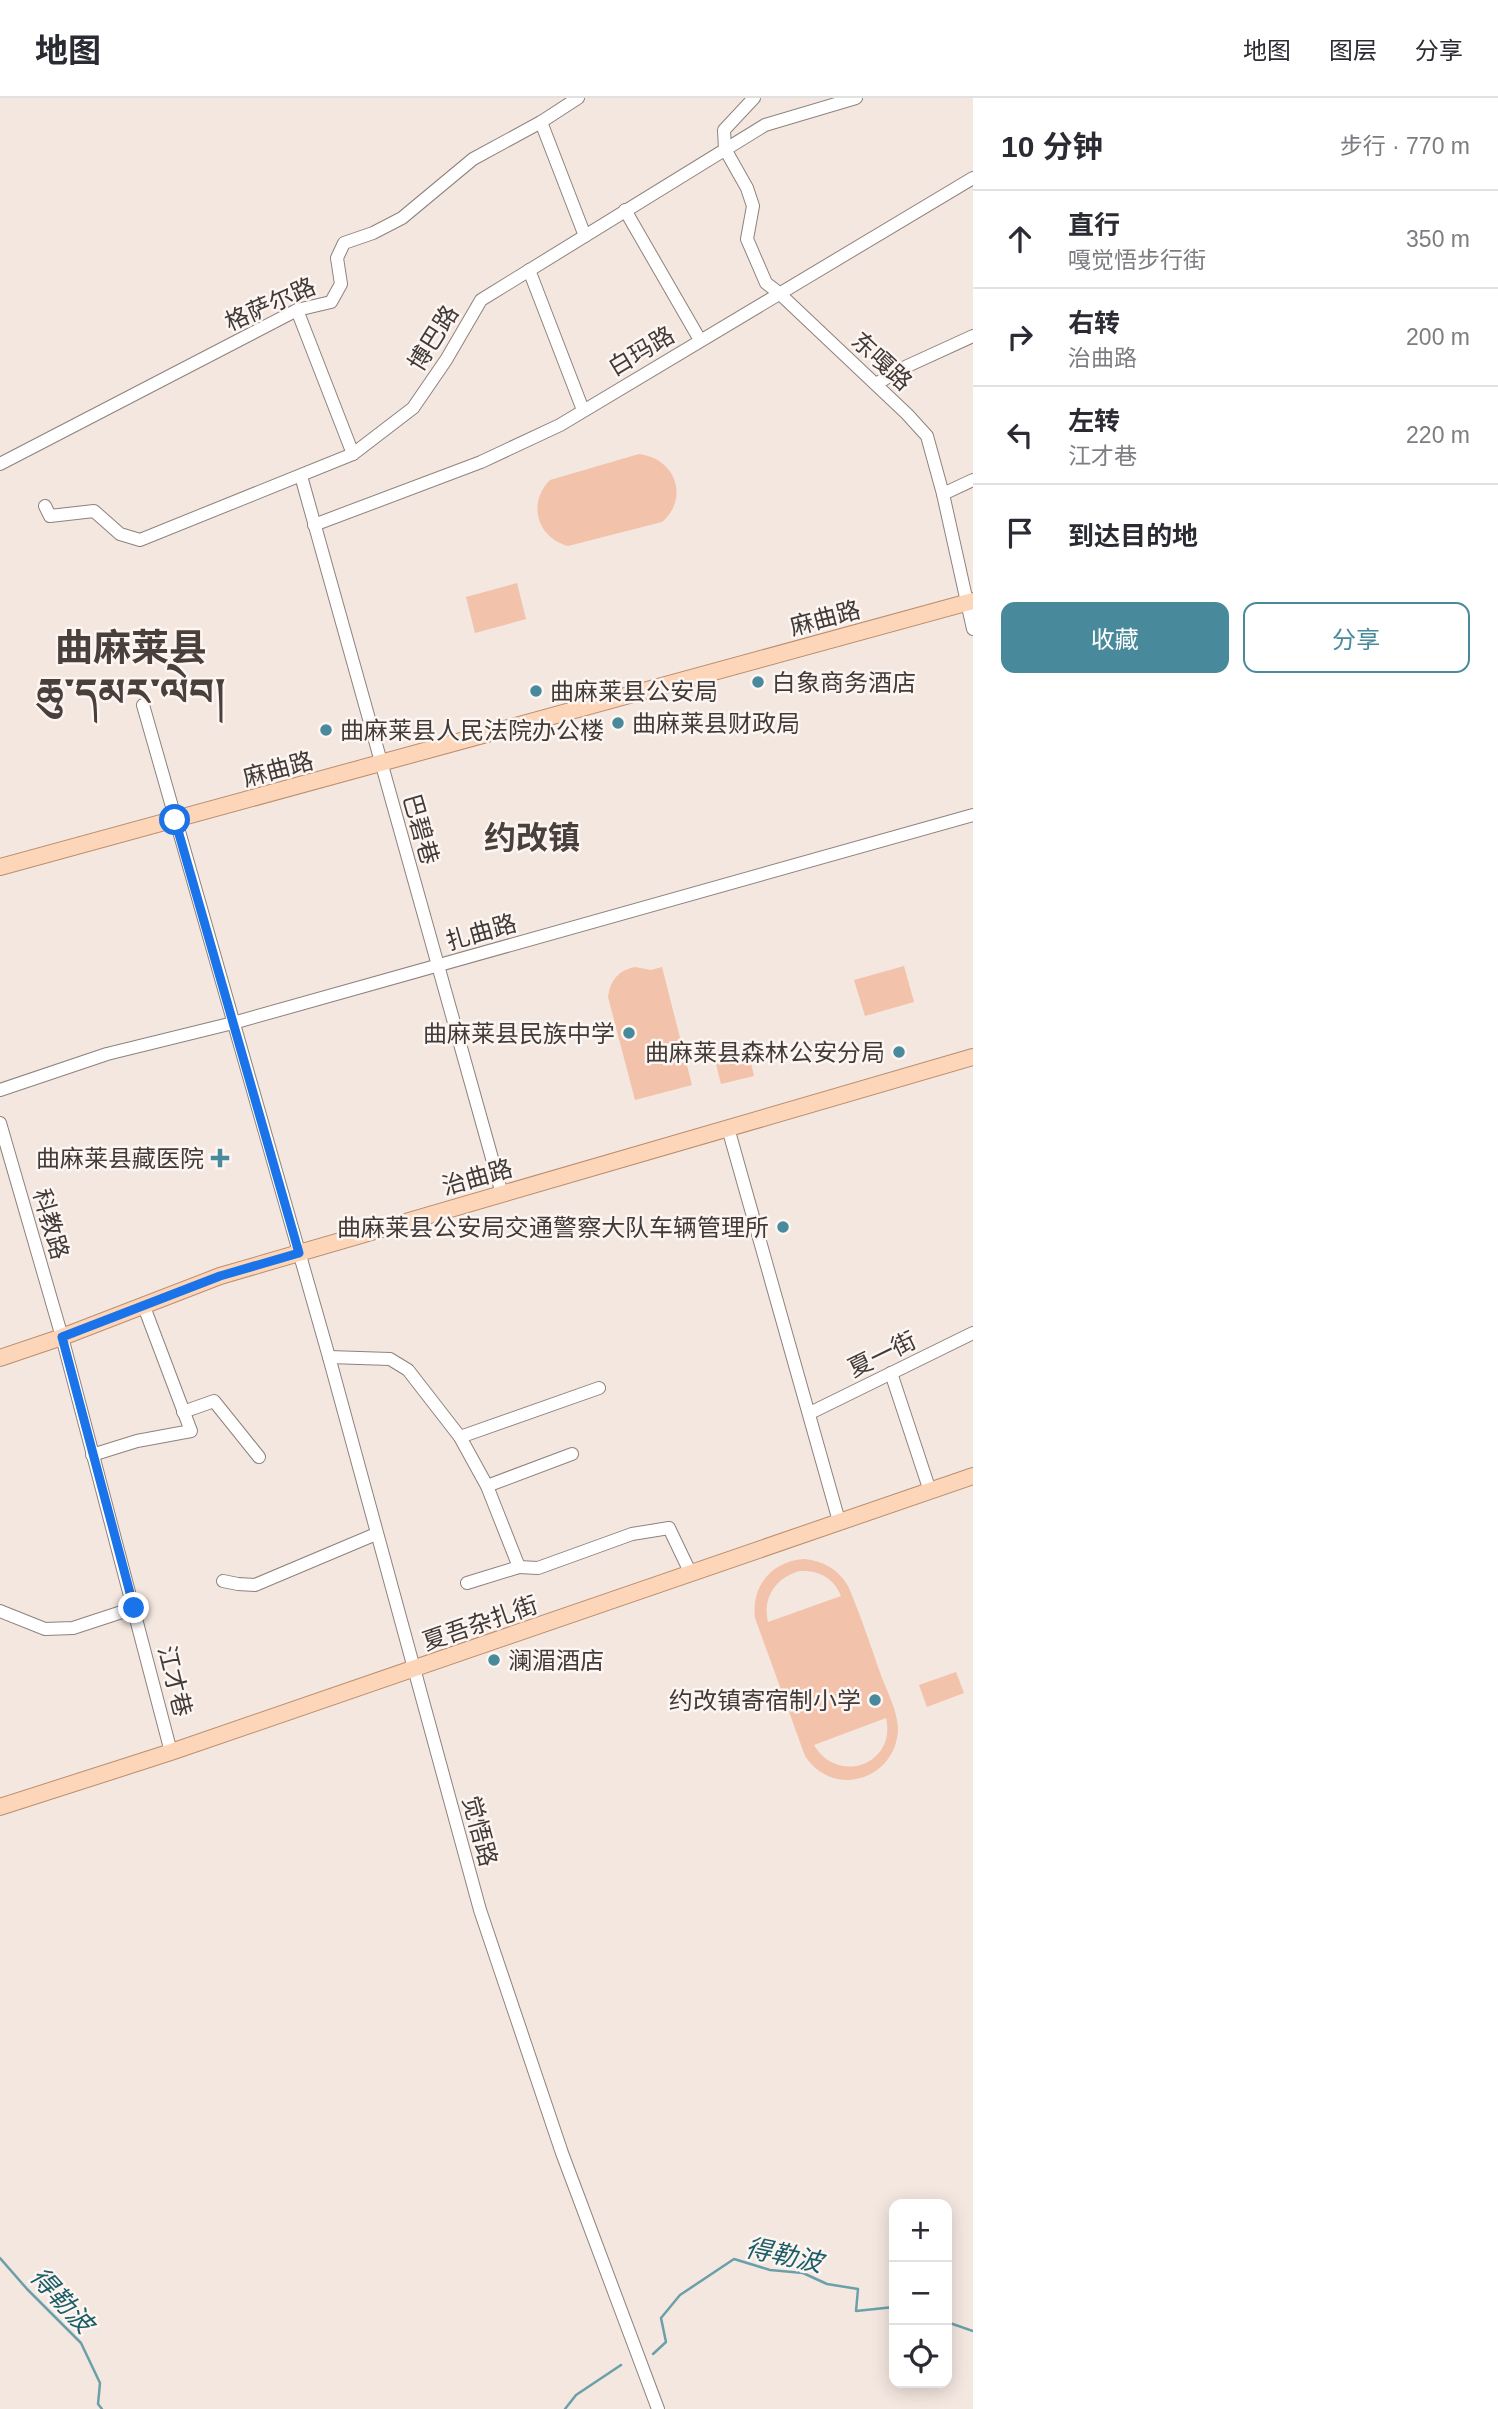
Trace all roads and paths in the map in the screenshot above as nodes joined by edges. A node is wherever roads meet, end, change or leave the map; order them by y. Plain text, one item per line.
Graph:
1 (578, 98) edge
2 (754, 98) edge
3 (856, 98) edge
4 (541, 122) junction
5 (725, 149) junction
6 (973, 178) edge
7 (625, 210) junction
8 (585, 236) junction
9 (529, 270) junction
10 (779, 293) junction
11 (297, 310) junction
12 (973, 335) edge
13 (700, 340) junction
14 (876, 384) junction
15 (583, 411) junction
16 (352, 454) junction
17 (0, 464) edge
18 (301, 476) junction
19 (973, 480) edge
20 (943, 494) junction
21 (45, 506) dead end
22 (314, 525) junction
23 (970, 602) edge
24 (973, 629) edge
25 (143, 705) dead end
26 (381, 765) junction
27 (973, 815) edge
28 (175, 820) junction
29 (0, 867) edge
30 (439, 965) junction
31 (233, 1023) junction
32 (973, 1057) edge
33 (0, 1090) edge
34 (0, 1124) edge
35 (729, 1128) junction
36 (502, 1194) junction
37 (299, 1253) junction
38 (143, 1304) junction
39 (973, 1333) edge
40 (62, 1337) junction
41 (329, 1357) junction
42 (0, 1358) edge
43 (891, 1373) junction
44 (599, 1388) dead end
45 (183, 1412) junction
46 (810, 1413) junction
47 (460, 1437) junction
48 (572, 1454) dead end
49 (92, 1455) junction
50 (259, 1457) dead end
51 (973, 1476) edge
52 (487, 1486) junction
53 (930, 1491) junction
54 (839, 1521) junction
55 (376, 1534) junction
56 (519, 1567) junction
57 (691, 1574) junction
58 (223, 1581) dead end
59 (467, 1583) dead end
60 (134, 1608) junction
61 (0, 1611) edge
62 (413, 1670) junction
63 (171, 1752) junction
64 (0, 1807) edge
65 (658, 2409) edge

1 - 4 street, 格萨尔路
2 - 5 street
3 - 5 street, 博巴路
4 - 8 street
4 - 11 street, 格萨尔路
5 - 7 street, 博巴路
5 - 10 street, 东嘎路
6 - 10 street, 白玛路
7 - 8 street, 博巴路
7 - 13 street
8 - 9 street, 博巴路
9 - 15 street
9 - 16 street, 博巴路
10 - 13 street, 白玛路
10 - 14 street, 东嘎路
11 - 16 street
11 - 17 street, 格萨尔路
12 - 14 street
13 - 15 street, 白玛路
14 - 20 street, 东嘎路
15 - 22 street, 白玛路
16 - 18 street, 博巴路
18 - 21 street, 博巴路
18 - 22 street, 巴碧巷
19 - 20 street
20 - 23 street, 东嘎路
22 - 26 street, 巴碧巷
23 - 24 street, 东嘎路
23 - 26 main road, 麻曲路
25 - 28 street, 觉悟路
26 - 28 main road, 麻曲路
26 - 30 street, 巴碧巷
27 - 30 street, 扎曲路
28 - 29 main road, 麻曲路
28 - 31 street, 觉悟路
30 - 31 street, 扎曲路
30 - 36 street, 巴碧巷
31 - 33 street, 扎曲路
31 - 37 street, 觉悟路
32 - 35 main road, 治曲路
34 - 40 street, 科教路
35 - 36 main road, 治曲路
35 - 46 street
36 - 37 main road, 治曲路
37 - 38 main road, 治曲路
37 - 41 street, 觉悟路
38 - 40 main road, 治曲路
38 - 45 street
39 - 43 street, 夏一街
40 - 42 main road, 治曲路
40 - 49 street, 江才巷
41 - 47 street
41 - 55 street, 觉悟路
43 - 46 street, 夏一街
43 - 53 street
44 - 47 street
45 - 49 street
45 - 50 street
46 - 54 street
47 - 52 street
48 - 52 street
49 - 60 street, 江才巷
51 - 53 main road, 夏吾杂扎街
52 - 56 street
53 - 54 main road, 夏吾杂扎街
54 - 57 main road, 夏吾杂扎街
55 - 58 street
55 - 62 street, 觉悟路
56 - 57 street
56 - 59 street
57 - 62 main road, 夏吾杂扎街
60 - 61 street
60 - 63 street, 江才巷
62 - 63 main road, 夏吾杂扎街
62 - 65 street, 觉悟路
63 - 64 main road, 夏吾杂扎街

